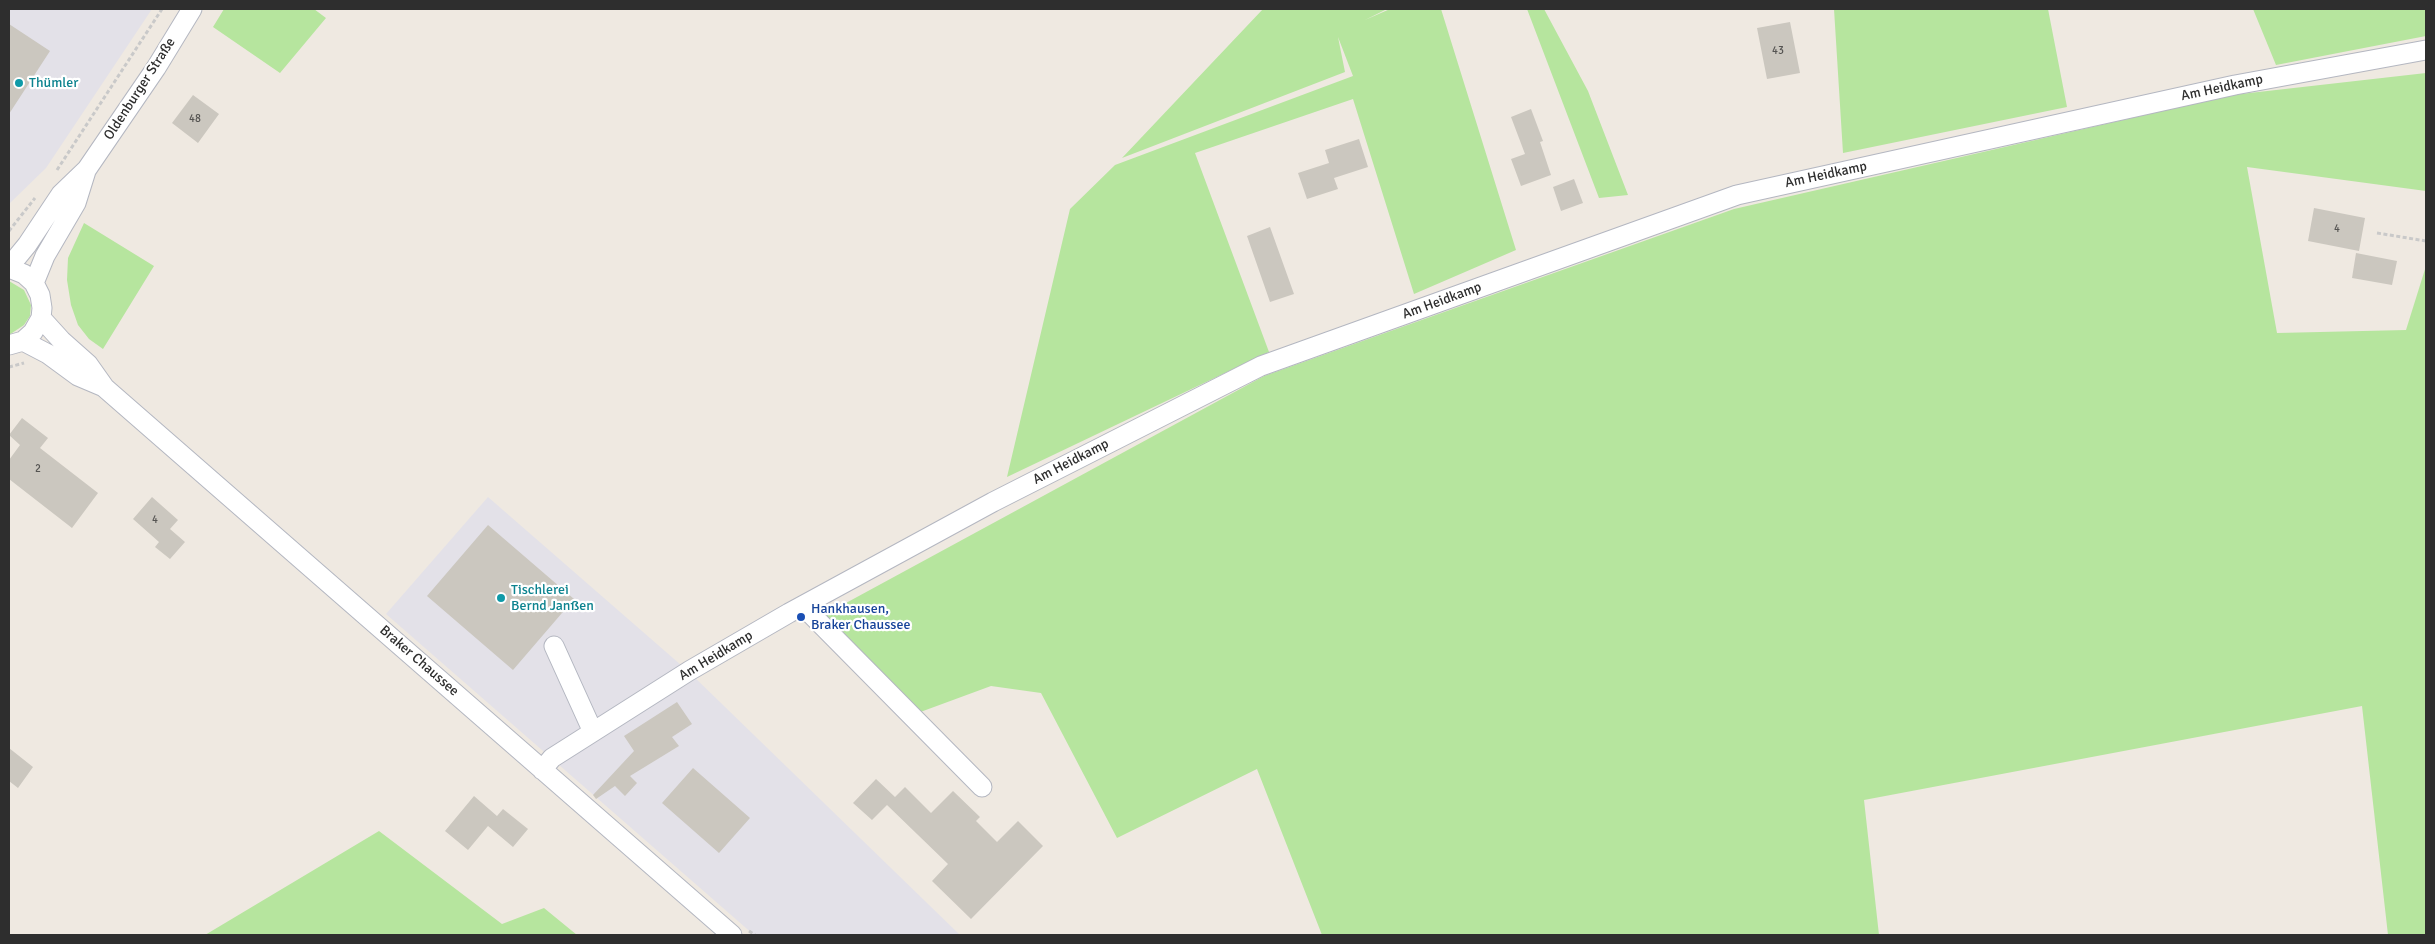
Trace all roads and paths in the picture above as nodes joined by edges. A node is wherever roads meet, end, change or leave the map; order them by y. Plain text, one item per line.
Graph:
1 (162, 9) edge
2 (192, 9) edge
3 (2426, 50) edge
4 (87, 169) junction
5 (54, 176) dead end
6 (39, 193) dead end
7 (9, 231) edge
8 (2378, 233) dead end
9 (2426, 242) edge
10 (9, 268) edge
11 (34, 283) junction
12 (41, 318) junction
13 (16, 343) edge
14 (105, 388) junction
15 (803, 606) junction
16 (554, 646) dead end
17 (593, 732) junction
18 (542, 770) junction
19 (982, 787) dead end
20 (732, 935) edge

1 - 5 path
2 - 4 street, Oldenburger Straße
3 - 15 street, Am Heidkamp
4 - 10 street, Oldenburger Straße
4 - 11 street, Oldenburger Straße
6 - 7 path
8 - 9 path
10 - 11 street
11 - 12 street
12 - 13 street
12 - 14 street, Braker Chaussee
13 - 14 street, Braker Chaussee
14 - 18 street, Braker Chaussee
15 - 17 street, Am Heidkamp
15 - 19 street
16 - 17 street
17 - 18 street, Am Heidkamp
18 - 20 street, Braker Chaussee

